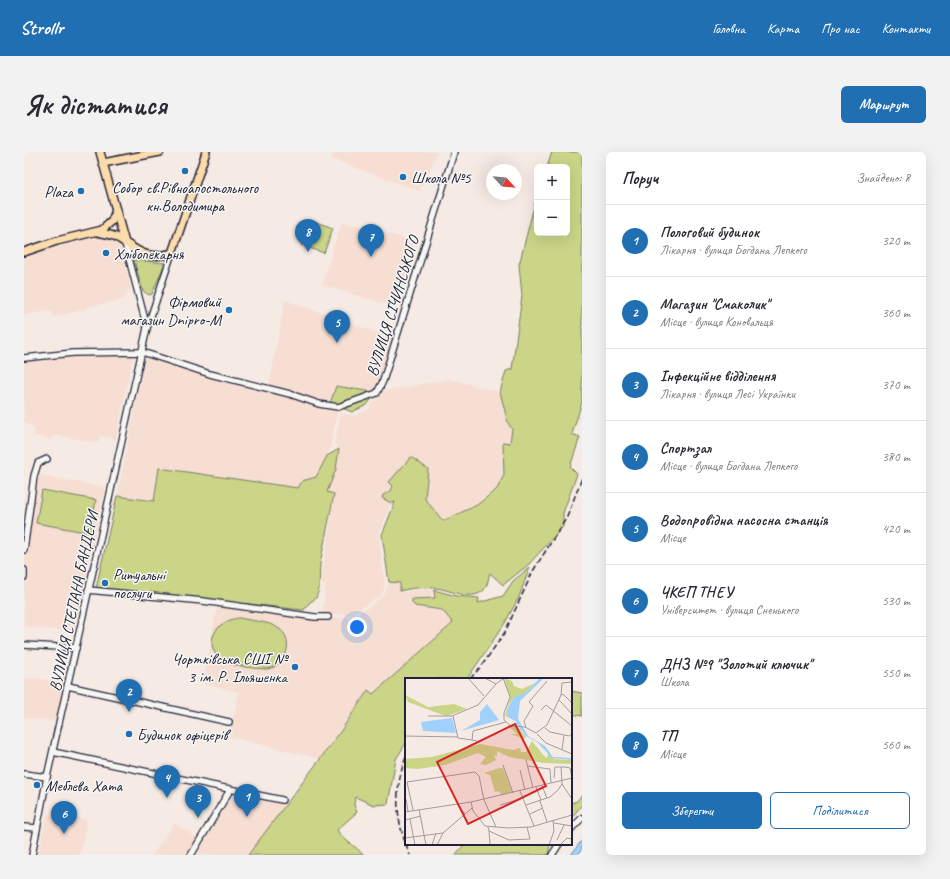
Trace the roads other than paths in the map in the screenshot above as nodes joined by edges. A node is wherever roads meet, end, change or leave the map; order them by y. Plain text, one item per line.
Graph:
1 (100, 152) edge
2 (160, 152) edge
3 (206, 152) edge
4 (454, 152) edge
5 (103, 163) junction
6 (116, 210) junction
7 (97, 232) junction
8 (125, 244) junction
9 (24, 252) edge
10 (172, 253) junction
11 (147, 328) junction
12 (142, 352) junction
13 (24, 358) edge
14 (47, 459) dead end
15 (24, 550) edge
16 (24, 570) edge
17 (24, 577) edge
18 (88, 590) junction
19 (328, 617) dead end
20 (24, 645) edge
21 (76, 648) junction
22 (68, 686) junction
23 (229, 722) dead end
24 (53, 752) junction
25 (24, 774) edge
26 (47, 777) junction
27 (230, 790) junction
28 (282, 800) dead end
29 (582, 818) edge
30 (24, 827) edge
31 (37, 828) junction
32 (572, 828) edge
33 (558, 845) edge
34 (32, 855) edge
35 (190, 855) edge
36 (552, 855) edge

1 - 5 main road
2 - 5 main road
3 - 10 main road
4 - 12 street, ВУЛИЦЯ СІЧИНСЬКОГО
5 - 6 main road
6 - 7 main road
6 - 8 main road
7 - 8 main road
7 - 9 main road
8 - 10 main road
8 - 11 street
10 - 11 street, ВУЛИЦЯ СТЕПАНА БАНДЕРИ
11 - 12 street, ВУЛИЦЯ СТЕПАНА БАНДЕРИ
12 - 13 street
12 - 18 street, ВУЛИЦЯ СТЕПАНА БАНДЕРИ
14 - 15 street
16 - 17 street
18 - 19 street
18 - 21 street, ВУЛИЦЯ СТЕПАНА БАНДЕРИ
20 - 21 street
21 - 22 street, ВУЛИЦЯ СТЕПАНА БАНДЕРИ
22 - 23 street
22 - 24 street, ВУЛИЦЯ СТЕПАНА БАНДЕРИ
24 - 26 street, ВУЛИЦЯ СТЕПАНА БАНДЕРИ
24 - 27 street
25 - 26 street
26 - 31 street, ВУЛИЦЯ СТЕПАНА БАНДЕРИ
27 - 28 street
27 - 35 street
29 - 32 street
30 - 31 street
31 - 34 street, ВУЛИЦЯ СТЕПАНА БАНДЕРИ
33 - 36 street

